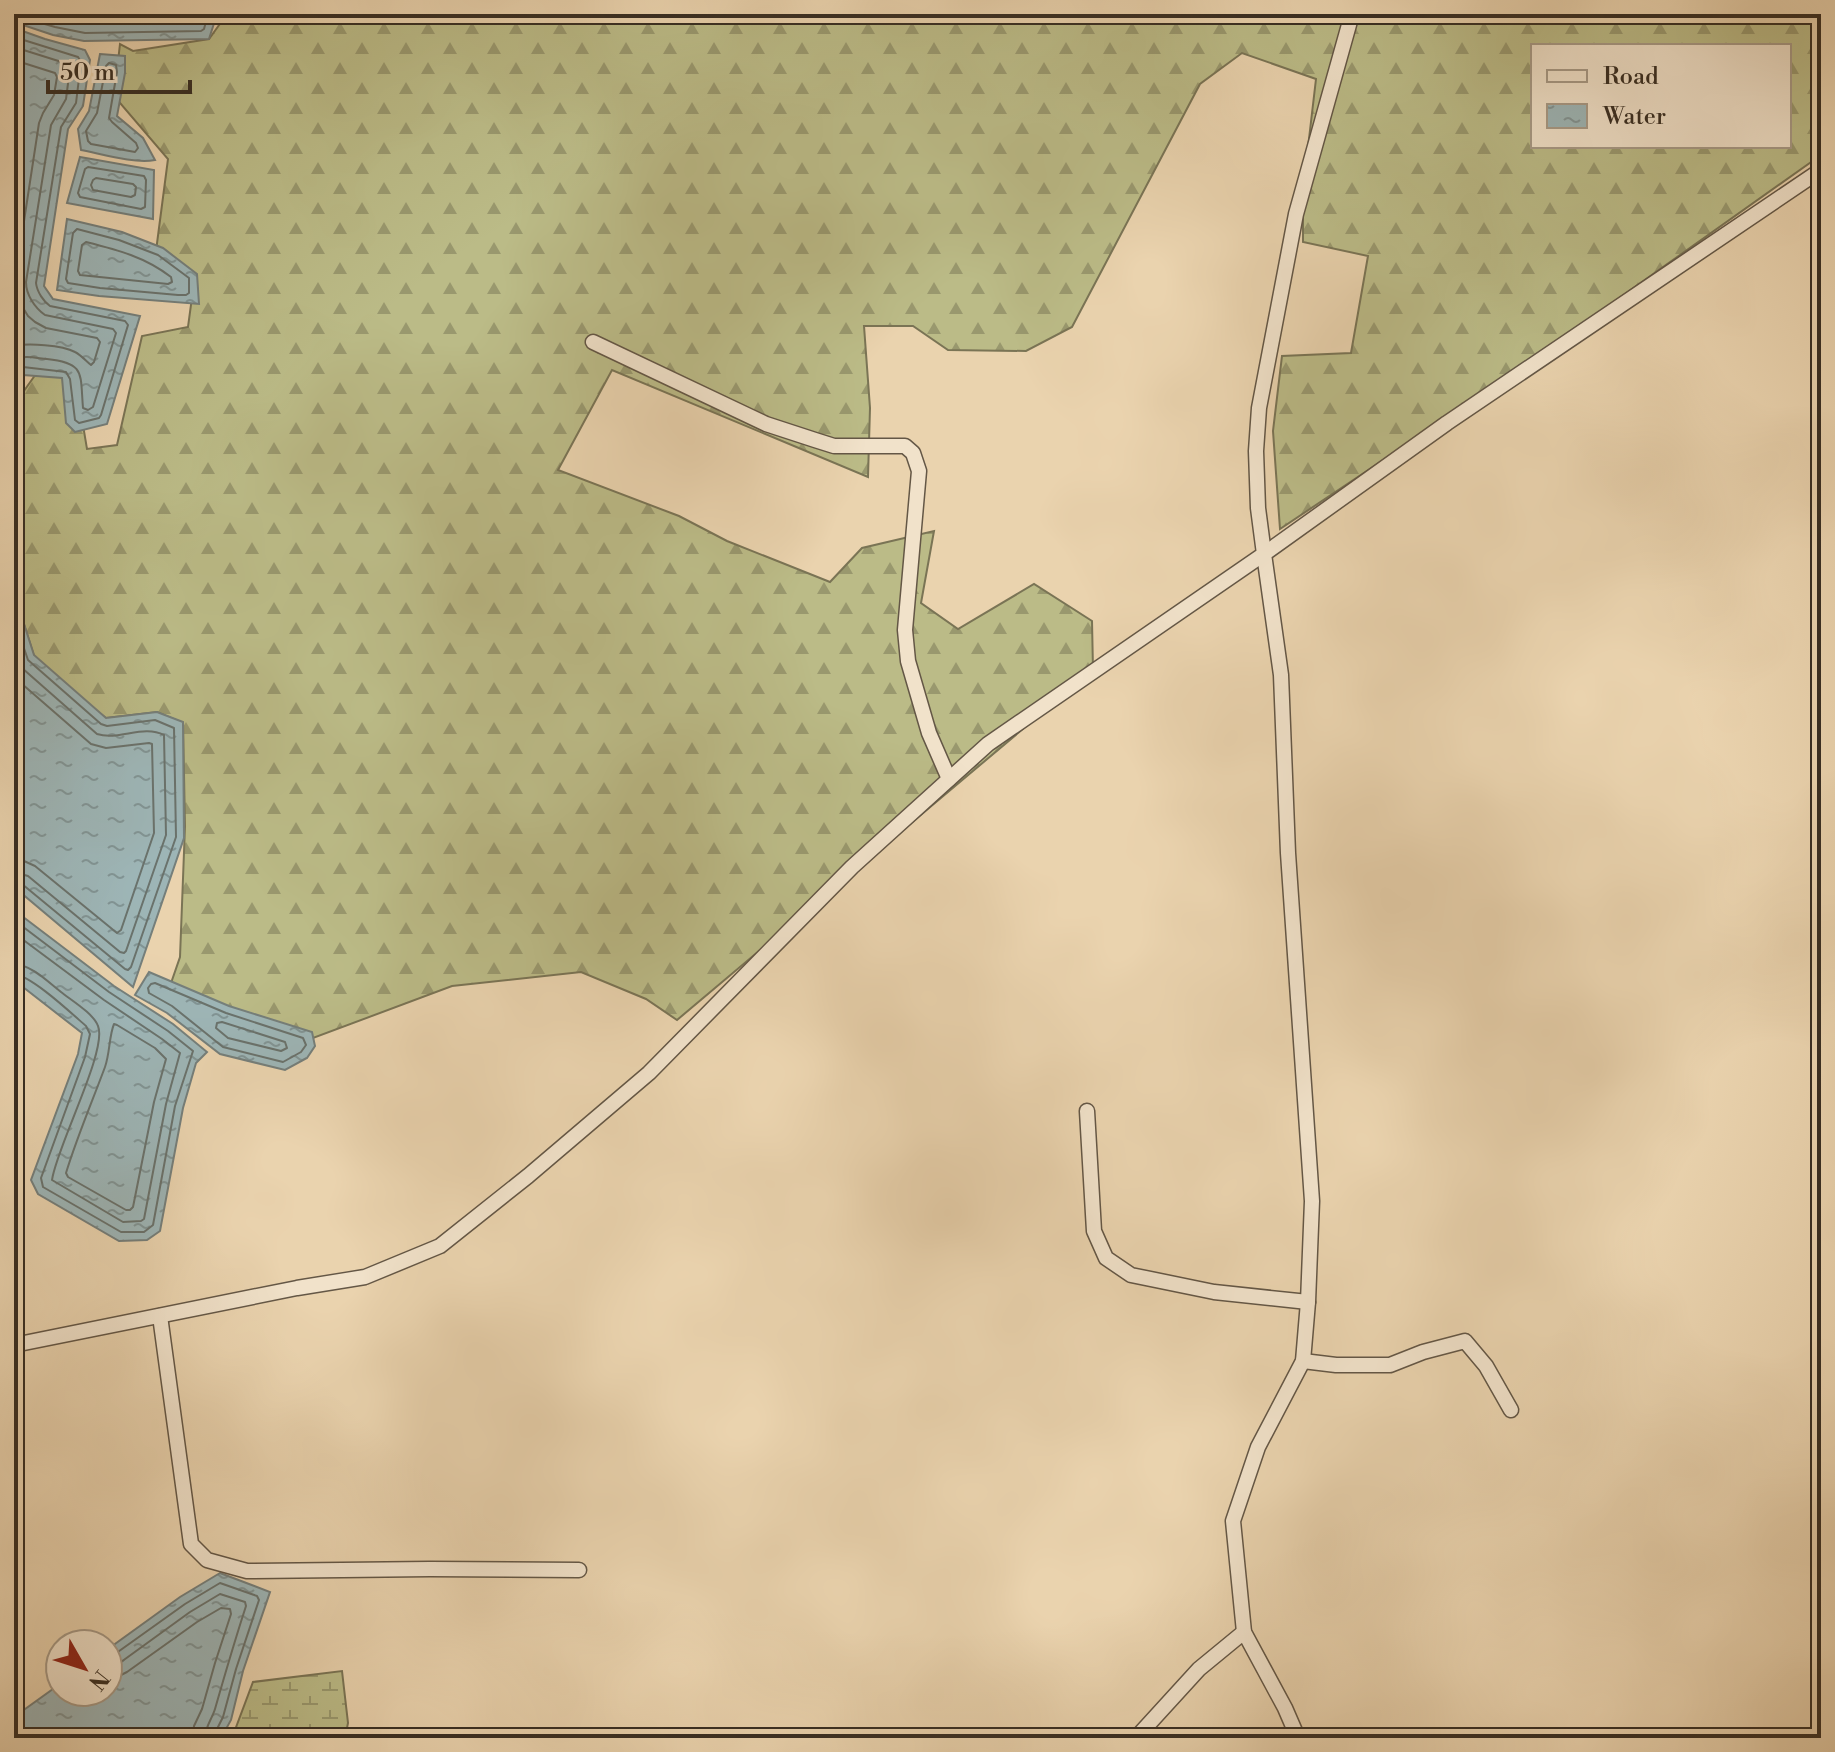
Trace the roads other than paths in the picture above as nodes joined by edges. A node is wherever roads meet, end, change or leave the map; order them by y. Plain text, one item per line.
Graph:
1 (1352, 14) edge
2 (1821, 170) edge
3 (593, 342) dead end
4 (1264, 554) junction
5 (949, 779) junction
6 (1087, 1111) dead end
7 (1308, 1302) junction
8 (160, 1316) junction
9 (14, 1345) edge
10 (1303, 1361) junction
11 (1511, 1410) dead end
12 (579, 1570) dead end
13 (1244, 1632) junction
14 (1136, 1738) edge
15 (1298, 1738) edge

1 - 4 street
2 - 4 street
3 - 5 street
4 - 5 street
4 - 7 street
5 - 8 street
6 - 7 street
7 - 10 street
8 - 9 street
8 - 12 street
10 - 11 street
10 - 13 street
13 - 14 street
13 - 15 street

